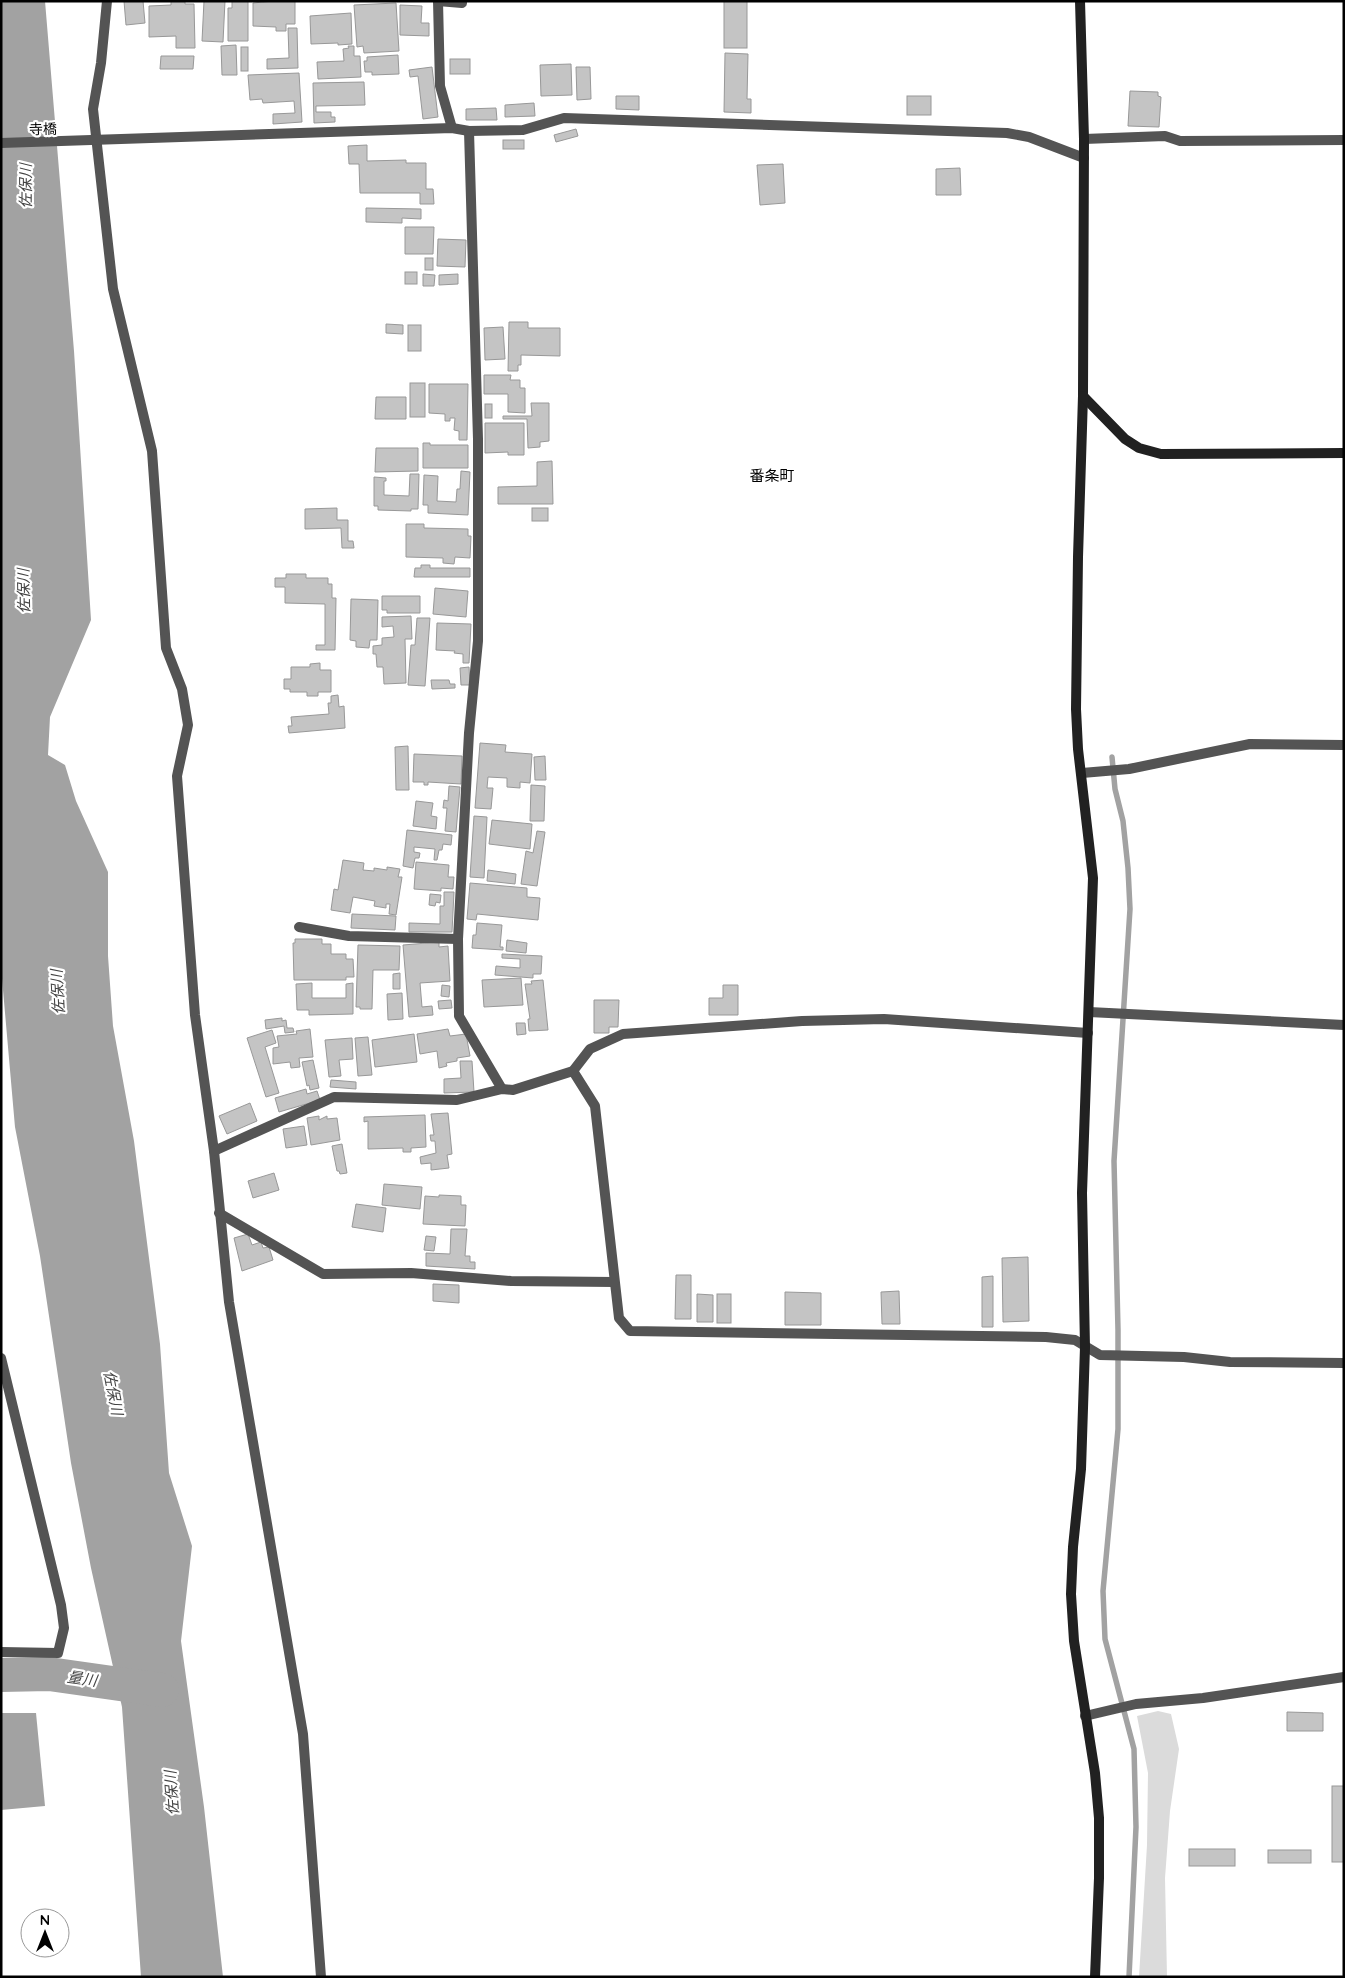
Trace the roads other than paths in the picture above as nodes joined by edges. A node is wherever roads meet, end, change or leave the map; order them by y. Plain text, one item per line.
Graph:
1 (107, 1) edge
2 (438, 1) edge
3 (462, 1) edge
4 (1080, 1) edge
5 (452, 128) junction
6 (469, 132) junction
7 (1084, 139) junction
8 (1344, 140) edge
9 (97, 141) junction
10 (1, 143) edge
11 (1084, 158) junction
12 (1083, 396) junction
13 (1344, 453) edge
14 (1344, 745) edge
15 (1082, 772) junction
16 (299, 927) dead end
17 (458, 939) junction
18 (1089, 1012) junction
19 (1344, 1024) edge
20 (1088, 1033) junction
21 (574, 1071) junction
22 (502, 1089) junction
23 (214, 1151) junction
24 (219, 1213) junction
25 (614, 1282) junction
26 (1085, 1347) junction
27 (1, 1358) edge
28 (1344, 1363) edge
29 (1, 1652) edge
30 (1344, 1677) edge
31 (1085, 1716) junction
32 (320, 1977) edge
33 (1095, 1977) edge

1 - 9 street
2 - 3 street
2 - 5 street
4 - 7 street
5 - 6 street, 寺橋
5 - 9 street, 寺橋
6 - 11 street, 寺橋
6 - 17 street
7 - 8 street
7 - 11 street
9 - 10 street, 寺橋
9 - 23 street
11 - 12 street
12 - 13 street
12 - 15 street
14 - 15 street
15 - 18 street
16 - 17 street
17 - 22 street
18 - 19 street
18 - 20 street
20 - 21 street
20 - 26 street
21 - 22 street
21 - 25 street
22 - 23 street
23 - 24 street
24 - 25 street
24 - 32 street
25 - 26 street
26 - 28 street
26 - 31 street
27 - 29 street
30 - 31 street
31 - 33 street

